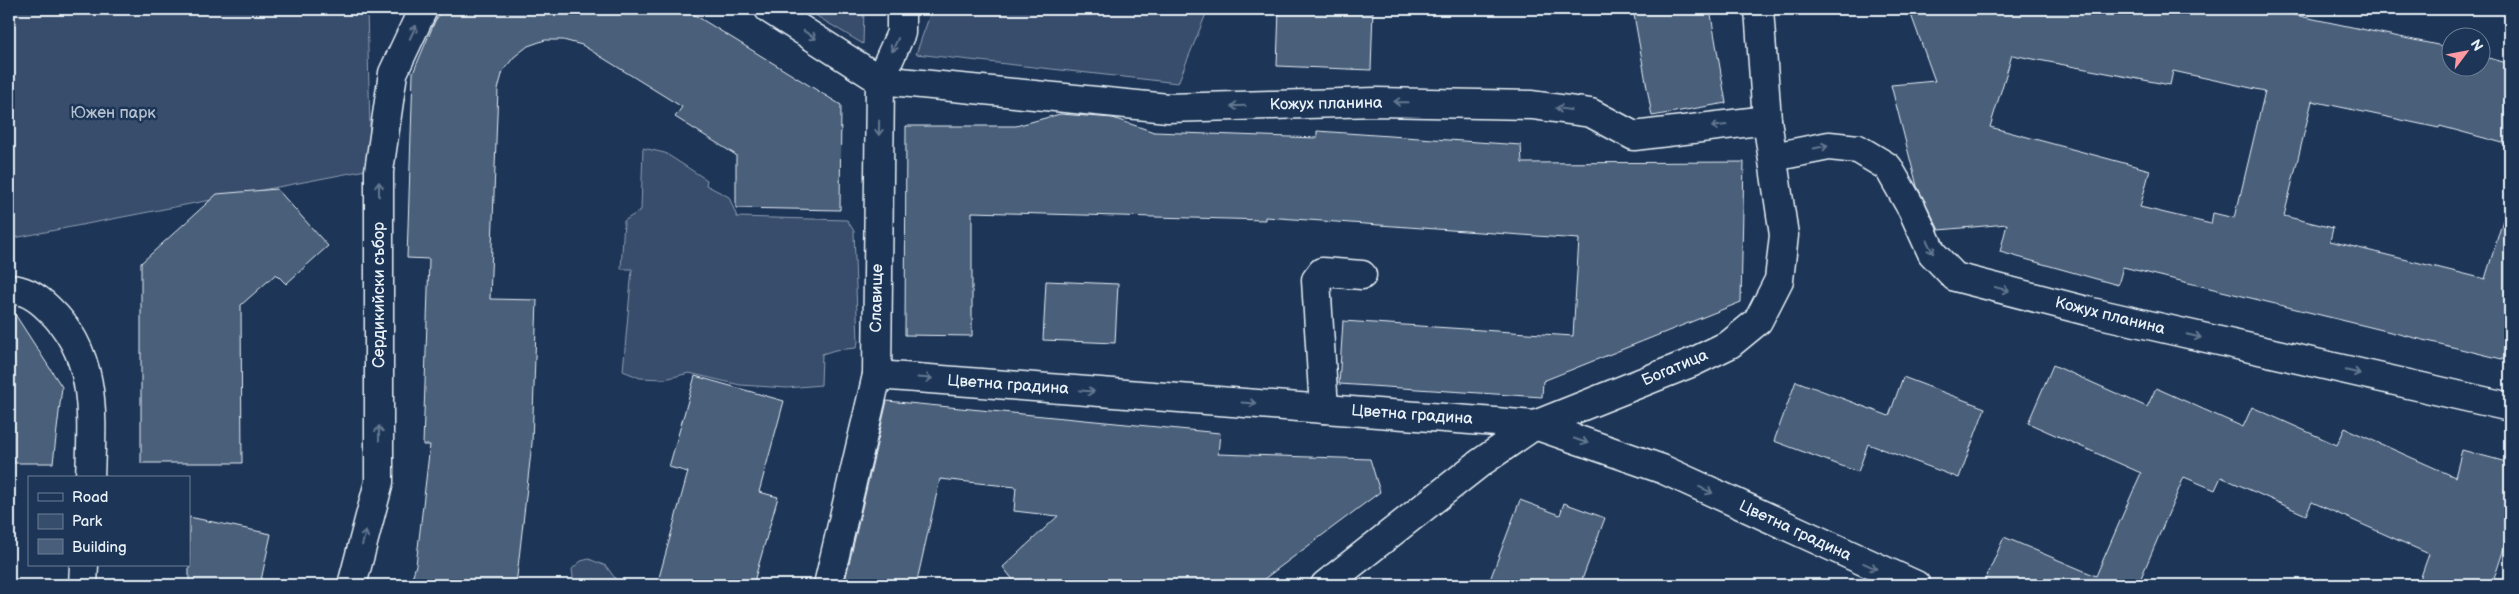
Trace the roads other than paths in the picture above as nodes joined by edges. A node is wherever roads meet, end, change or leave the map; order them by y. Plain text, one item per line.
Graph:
1 (424, 9) edge
2 (769, 9) edge
3 (901, 9) edge
4 (1759, 9) edge
5 (880, 80) junction
6 (1768, 120) junction
7 (1773, 157) junction
8 (1362, 275) dead end
9 (9, 289) edge
10 (877, 375) junction
11 (2510, 407) edge
12 (1324, 409) junction
13 (1535, 424) junction
14 (90, 476) edge
15 (84, 566) edge
16 (83, 585) edge
17 (352, 585) edge
18 (828, 585) edge
19 (1326, 585) edge
20 (1916, 585) edge

17 -> 1 street, Сердикийски събор
2 -> 5 street
3 -> 5 street, Славище
4 - 6 street, Богатица
6 -> 5 street, Кожух планина
5 -> 10 street, Славище
6 - 7 street, Богатица
7 -> 11 street, Кожух планина
7 - 13 street, Богатица
8 - 12 street
9 - 14 street
10 -> 12 street, Цветна градина
10 - 18 street, Славище
12 - 13 street, Цветна градина
13 - 19 street, Богатица
13 -> 20 street, Цветна градина
15 - 16 street

